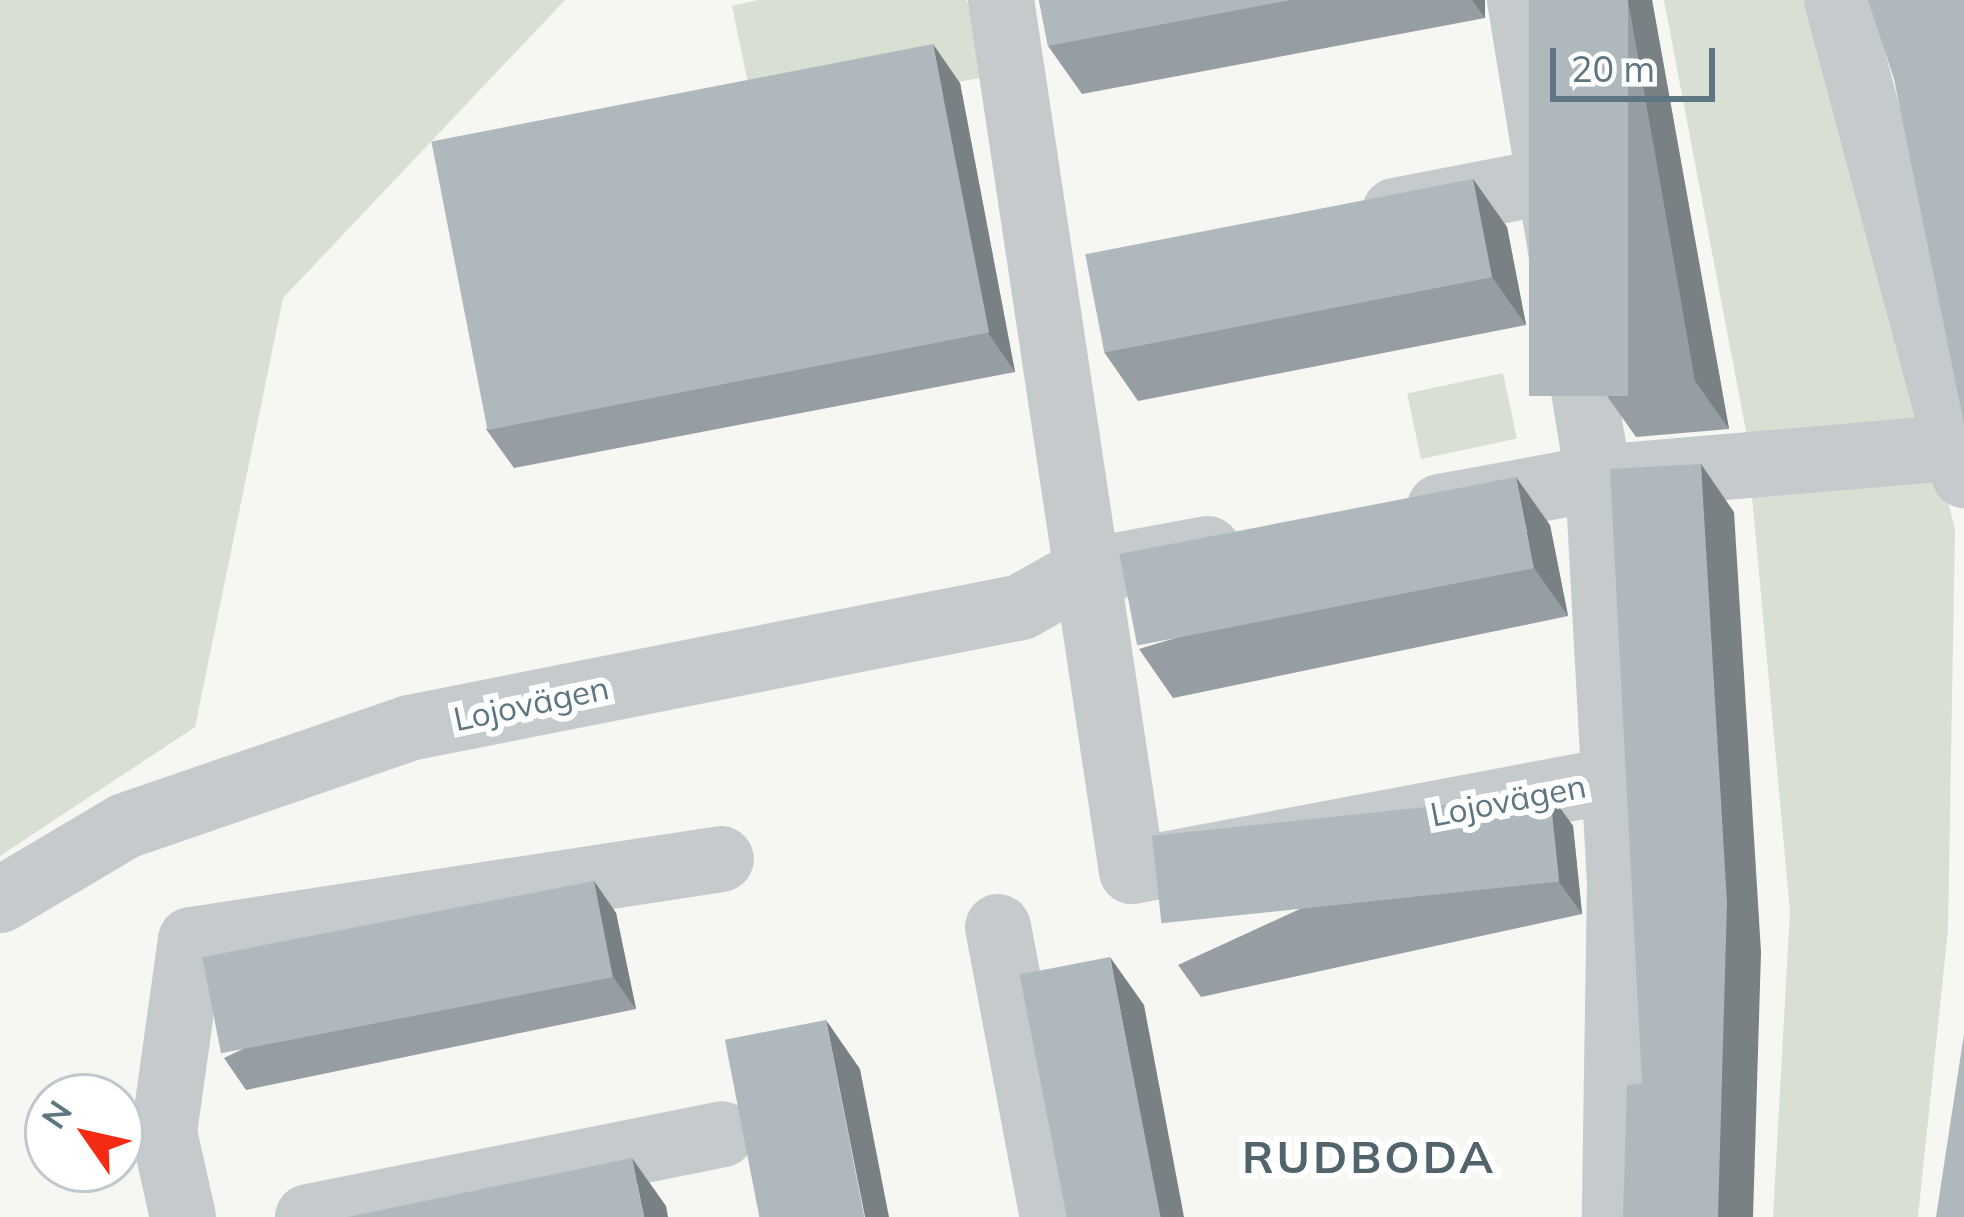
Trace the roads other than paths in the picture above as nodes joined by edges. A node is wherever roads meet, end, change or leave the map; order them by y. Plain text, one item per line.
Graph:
1 (1001, 0) edge
2 (1520, 0) edge
3 (1837, 0) edge
4 (1550, 181) junction
5 (1344, 220) edge
6 (1114, 264) edge
7 (1046, 278) junction
8 (1961, 461) edge
9 (1598, 478) junction
10 (1387, 517) edge
11 (1270, 538) edge
12 (1082, 572) junction
13 (1615, 780) junction
14 (721, 859) dead end
15 (0, 900) edge
16 (998, 927) dead end
17 (722, 1134) dead end
18 (182, 1217) edge
19 (308, 1217) edge
20 (1052, 1217) edge
21 (1615, 1217) edge

1 - 7 street, Lojovägen
2 - 4 street, Lojovägen
3 - 8 street
4 - 5 street
4 - 9 street, Lojovägen
6 - 7 street
7 - 12 street, Lojovägen
8 - 9 street
9 - 10 street
9 - 13 street, Lojovägen
11 - 12 street, Lojovägen
12 - 13 street, Lojovägen
12 - 15 street, Lojovägen
13 - 21 street, Lojovägen
14 - 18 street
16 - 20 street
17 - 19 street

